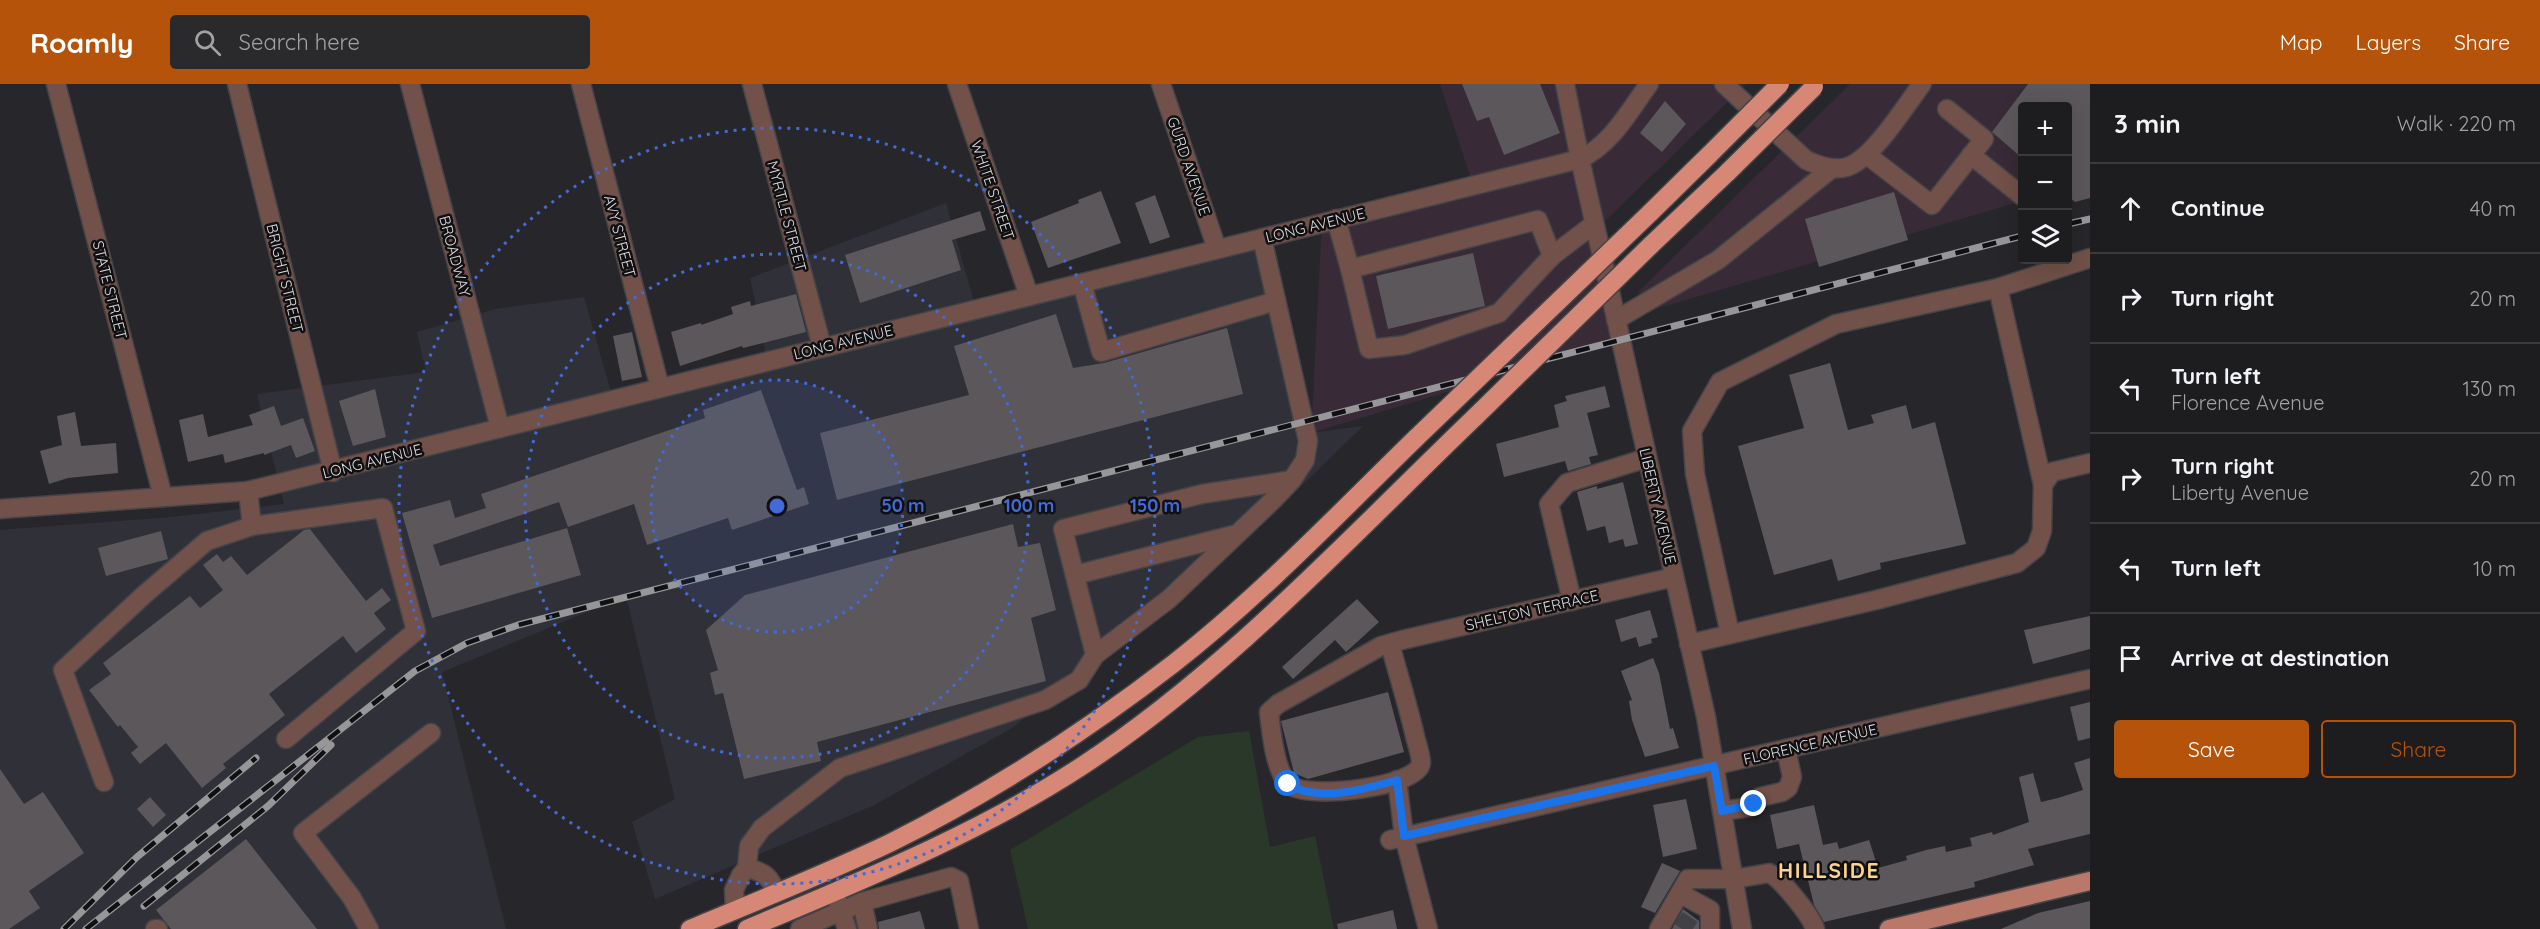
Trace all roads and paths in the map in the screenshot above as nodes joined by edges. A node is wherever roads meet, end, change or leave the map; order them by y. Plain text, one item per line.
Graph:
1 (56, 84) edge
2 (237, 84) edge
3 (410, 84) edge
4 (581, 84) edge
5 (752, 84) edge
6 (957, 84) edge
7 (1161, 84) edge
8 (1566, 84) edge
9 (1724, 84) edge
10 (1780, 84) edge
11 (1922, 84) edge
12 (1643, 86) edge
13 (1815, 86) edge
14 (1947, 109) dead end
15 (1867, 155) junction
16 (1971, 155) junction
17 (1580, 159) junction
18 (1831, 169) junction
19 (2018, 192) edge
20 (1336, 219) junction
21 (1594, 224) junction
22 (1262, 238) junction
23 (1216, 249) junction
24 (1552, 256) junction
25 (2090, 258) edge
26 (1350, 269) junction
27 (1082, 283) junction
28 (1998, 288) junction
29 (1029, 296) junction
30 (1276, 301) junction
31 (1616, 320) junction
32 (822, 347) junction
33 (660, 388) junction
34 (500, 428) junction
35 (1647, 458) junction
36 (2090, 463) edge
37 (333, 472) junction
38 (1292, 480) junction
39 (2043, 485) junction
40 (248, 491) junction
41 (163, 497) junction
42 (0, 509) edge
43 (252, 526) junction
44 (1233, 535) junction
45 (1075, 575) junction
46 (1674, 577) junction
47 (1572, 601) junction
48 (1730, 634) junction
49 (1390, 644) junction
50 (1689, 644) junction
51 (1095, 655) junction
52 (2090, 679) edge
53 (431, 733) dead end
54 (286, 739) dead end
55 (1786, 749) junction
56 (1714, 766) junction
57 (1397, 780) junction
58 (104, 782) dead end
59 (1722, 811) junction
60 (1397, 838) junction
61 (917, 854) junction
62 (747, 868) junction
63 (1734, 879) junction
64 (2090, 881) edge
65 (930, 882) junction
66 (835, 891) junction
67 (776, 893) junction
68 (1681, 894) junction
69 (862, 902) junction
70 (735, 910) junction
71 (844, 920) edge
72 (1922, 925) edge
73 (369, 929) edge
74 (690, 929) edge
75 (747, 929) edge
76 (800, 929) edge
77 (868, 929) edge
78 (969, 929) edge
79 (1428, 929) edge
80 (1659, 929) edge
81 (1710, 929) edge
82 (1742, 929) edge
83 (1815, 929) edge
84 (1889, 929) edge

1 - 41 street, STATE STREET
2 - 37 street, BRIGHT STREET
3 - 34 street, BROADWAY
4 - 33 street, AVY STREET
5 - 32 street, MYRTLE STREET
6 - 29 street, WHITE STREET
7 - 23 street, GURD AVENUE
8 - 17 street, LIBERTY AVENUE
9 - 18 street
10 - 67 highway, bridge
11 - 15 street
12 - 17 street, LONG AVENUE
13 - 61 highway, bridge
14 - 16 street
15 - 16 street
15 - 18 street
16 - 19 street
17 - 20 street, LONG AVENUE
17 - 21 street, LIBERTY AVENUE
18 - 31 street
20 - 22 street, LONG AVENUE
20 - 26 street
21 - 24 street
21 - 31 street, LIBERTY AVENUE
22 - 23 street, LONG AVENUE
22 - 30 street
23 - 27 street, LONG AVENUE
24 - 26 street
24 - 26 street
25 - 28 street
27 - 29 street, LONG AVENUE
27 - 30 street
28 - 39 street
28 - 48 street
29 - 32 street, LONG AVENUE
30 - 38 street
31 - 35 street, LIBERTY AVENUE
32 - 33 street, LONG AVENUE
33 - 34 street, LONG AVENUE
34 - 37 street, LONG AVENUE
35 - 46 street, LIBERTY AVENUE
35 - 47 street
36 - 39 street
37 - 40 street, LONG AVENUE
38 - 44 street
38 - 45 street
39 - 48 street
40 - 41 street, LONG AVENUE
40 - 43 street
41 - 42 street, LONG AVENUE
43 - 54 street
43 - 58 street
44 - 45 street
44 - 51 street
45 - 51 street
46 - 47 street, SHELTON TERRACE
46 - 50 street, LIBERTY AVENUE
47 - 49 street, SHELTON TERRACE
48 - 50 street
49 - 57 street
49 - 57 street, SHELTON TERRACE
50 - 56 street, LIBERTY AVENUE
51 - 62 street
52 - 55 street, FLORENCE AVENUE
53 - 73 street
55 - 56 street, FLORENCE AVENUE
55 - 59 street
56 - 59 street, LIBERTY AVENUE
56 - 60 street, FLORENCE AVENUE
57 - 60 street
59 - 63 street, LIBERTY AVENUE
60 - 79 street
61 - 65 street
61 - 66 highway
62 - 67 street
62 - 70 street
63 - 68 street
63 - 82 street, LIBERTY AVENUE
63 - 83 street
64 - 72 main road
65 - 69 street
65 - 78 street
66 - 71 street
66 - 75 highway
67 - 70 highway
68 - 80 street
68 - 81 street
69 - 71 street
69 - 77 street
70 - 74 highway
71 - 76 street
72 - 84 main road

